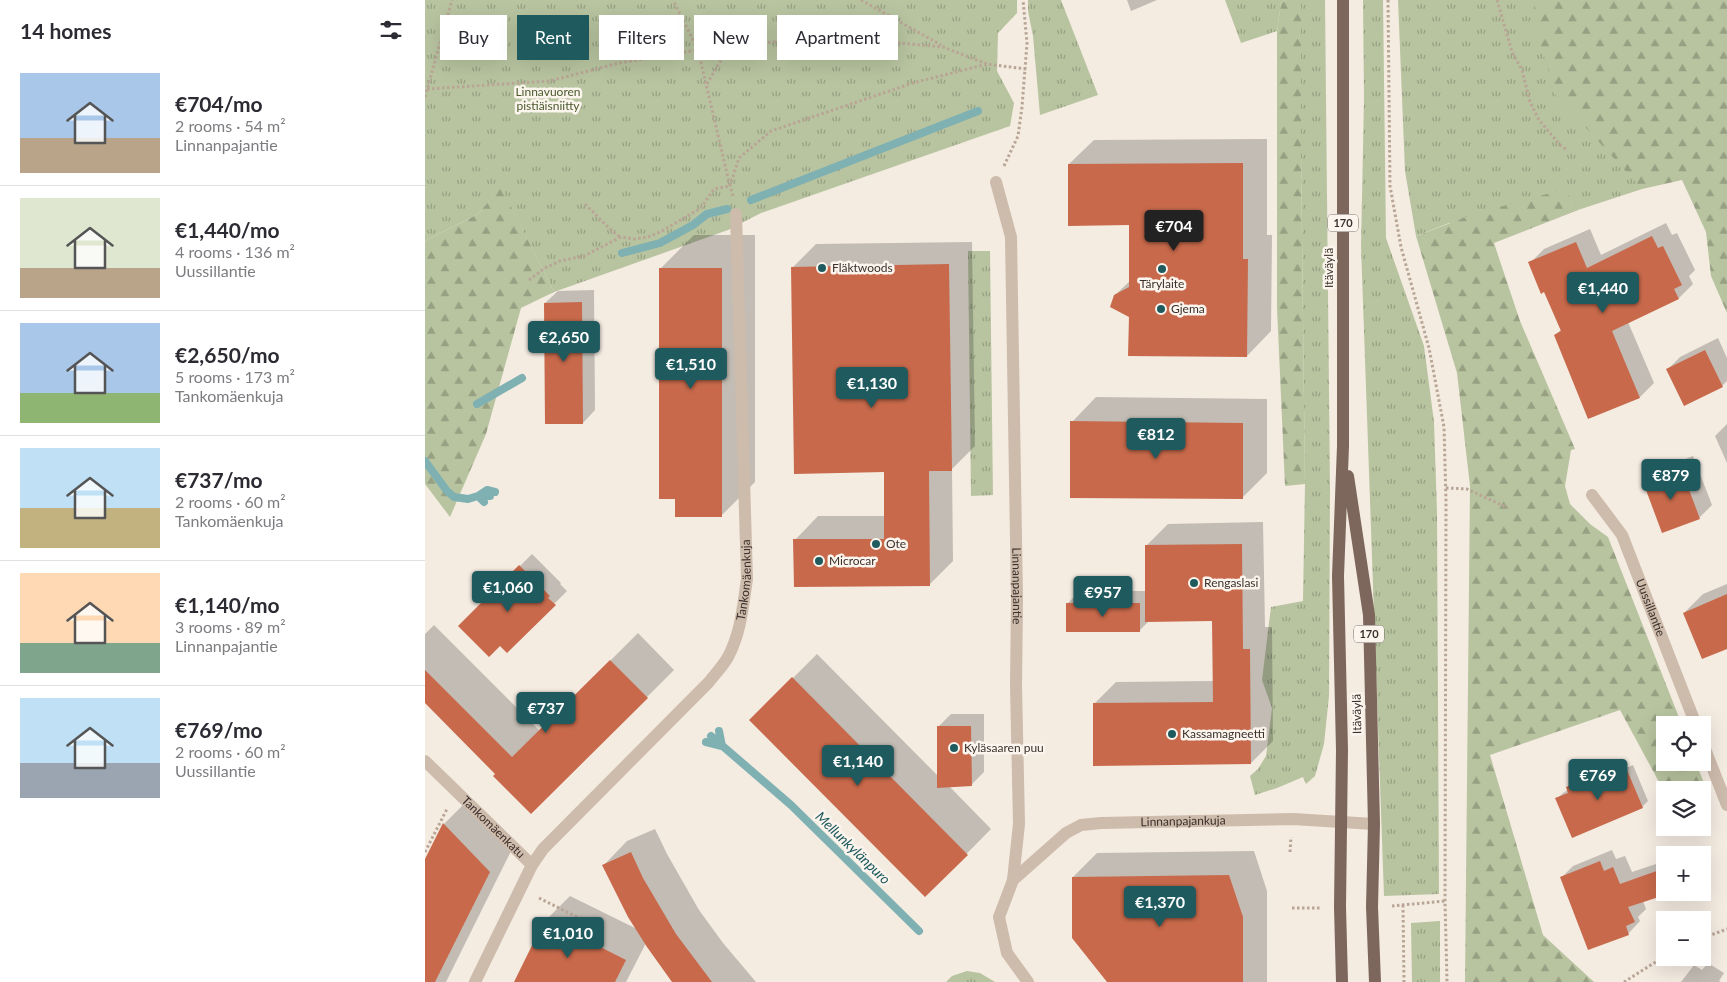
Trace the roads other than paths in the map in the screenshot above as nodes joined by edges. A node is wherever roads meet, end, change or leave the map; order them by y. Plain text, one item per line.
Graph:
1 (1343, 0) edge
2 (996, 182) road end
3 (736, 214) road end
4 (1343, 446) junction
5 (1592, 495) dead end
6 (1692, 716) edge
7 (425, 761) edge
8 (1711, 764) edge
9 (1727, 805) edge
10 (1340, 821) junction
11 (1374, 824) junction
12 (532, 865) junction
13 (1013, 880) junction
14 (475, 982) edge
15 (1028, 982) edge
16 (1342, 982) edge
17 (1375, 982) edge

1 - 4 main road, Itäväylä / 170
2 - 13 street, Linnanpajantie
3 - 12 street, Tankomäenkuja
4 - 10 main road, Itäväylä / 170
4 - 11 main road, Itäväylä / 170
5 - 6 street, Uussillantie
7 - 12 street, Tankomäenkatu
8 - 9 street
10 - 11 street, Linnanpajankuja
10 - 13 street, Linnanpajankuja
10 - 16 main road, Itäväylä / 170
11 - 17 main road, Itäväylä / 170
12 - 14 street, Tankomäenkatu
13 - 15 street, Linnanpajantie

